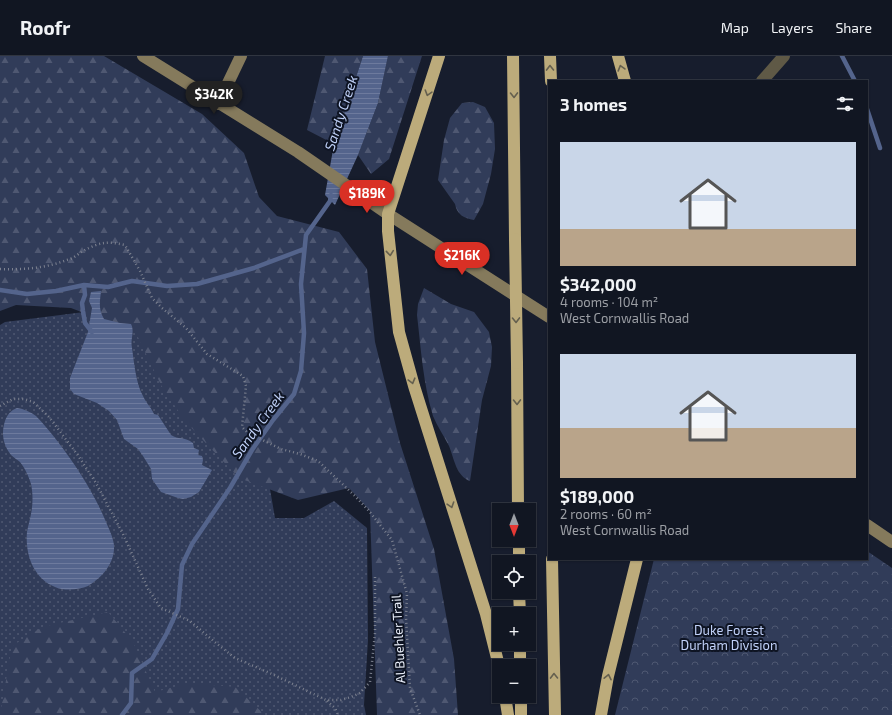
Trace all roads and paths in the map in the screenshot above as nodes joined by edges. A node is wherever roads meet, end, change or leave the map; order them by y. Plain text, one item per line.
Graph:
1 (143, 56) edge
2 (241, 56) edge
3 (439, 56) edge
4 (513, 56) edge
5 (550, 56) edge
6 (618, 56) edge
7 (784, 56) edge
8 (551, 80) edge
9 (625, 80) edge
10 (763, 80) edge
11 (218, 104) junction
12 (388, 214) junction
13 (0, 269) edge
14 (548, 316) edge
15 (0, 406) edge
16 (518, 503) edge
17 (868, 526) edge
18 (892, 542) edge
19 (552, 560) edge
20 (637, 560) edge
21 (375, 575) dead end
22 (498, 659) edge
23 (326, 700) junction
24 (506, 703) edge
25 (521, 703) edge
26 (338, 715) edge
27 (420, 715) edge
28 (508, 715) edge
29 (521, 715) edge
30 (555, 715) edge
31 (601, 715) edge

1 - 11 street
2 - 11 street
3 -> 12 highway
4 -> 16 highway, bridge
8 -> 5 highway
9 -> 6 highway
7 - 10 street
11 - 12 street
12 - 14 street
12 -> 22 highway
13 - 27 path, Al Buehler Trail
15 - 23 path
17 - 18 street
30 -> 19 highway
31 -> 20 highway
21 - 23 path
23 - 26 path
24 - 28 highway
25 - 29 highway

